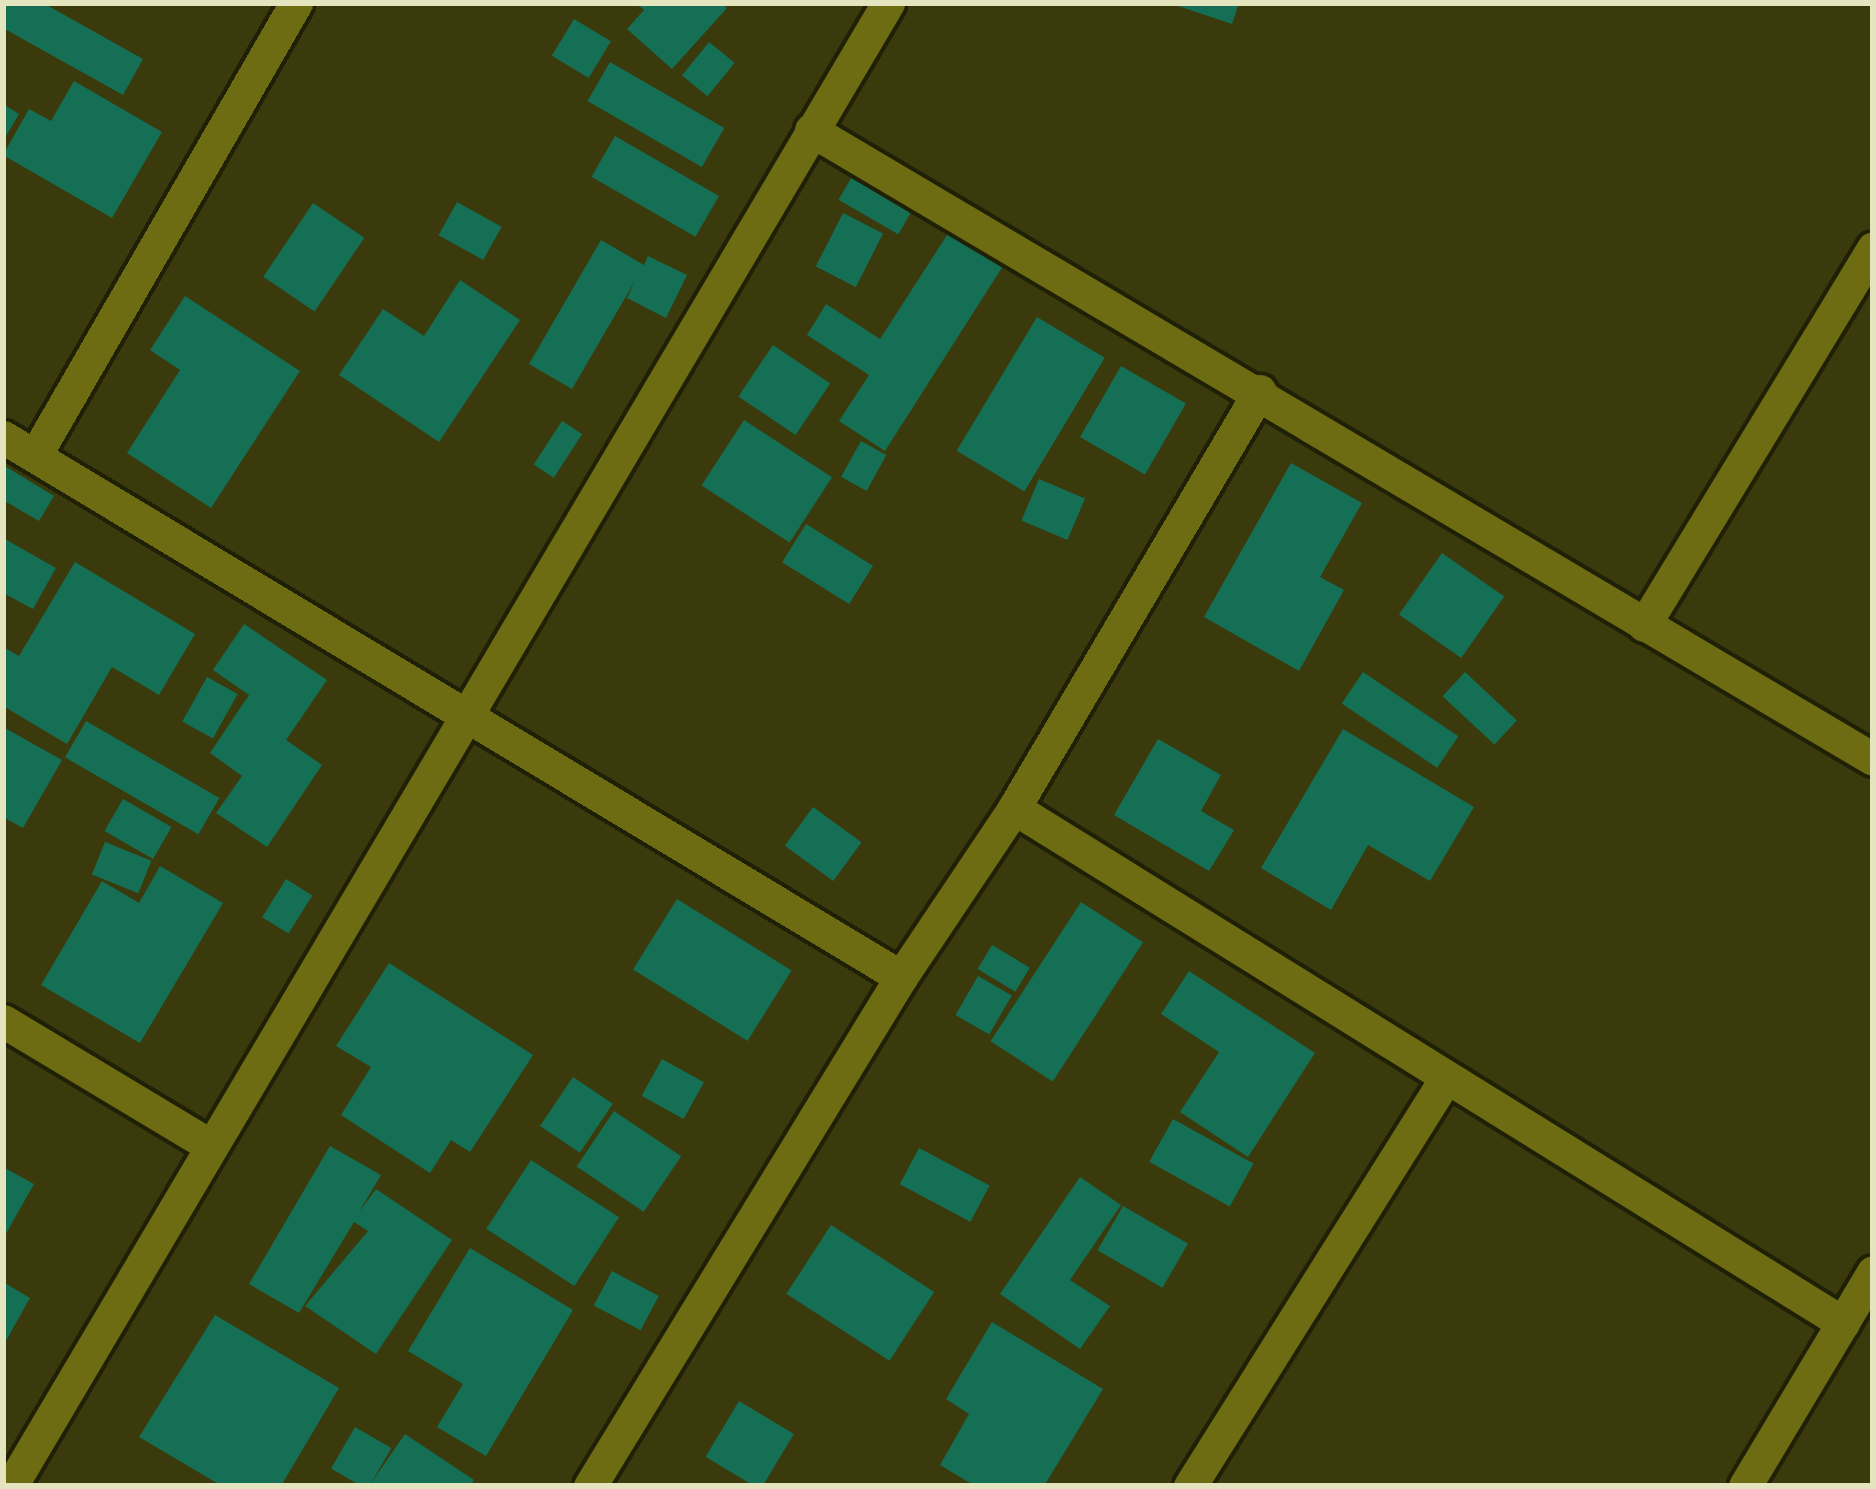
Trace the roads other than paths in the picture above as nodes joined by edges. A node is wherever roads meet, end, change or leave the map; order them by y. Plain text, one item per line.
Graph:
1 (296, 3) edge
2 (888, 3) edge
3 (811, 130) junction
4 (1873, 248) edge
5 (1260, 391) junction
6 (3, 437) edge
7 (36, 454) junction
8 (1644, 625) junction
9 (462, 718) junction
10 (1873, 759) edge
11 (1014, 808) junction
12 (901, 977) junction
13 (3, 1021) edge
14 (1446, 1078) junction
15 (211, 1146) junction
16 (1873, 1272) edge
17 (1843, 1324) junction
18 (10, 1486) edge
19 (590, 1486) edge
20 (1190, 1486) edge
21 (1745, 1486) edge

1 - 7 street
2 - 3 street
3 - 5 street
3 - 9 street
4 - 8 street
5 - 8 street
5 - 11 street
6 - 7 street
7 - 9 street
8 - 10 street
9 - 12 street
9 - 15 street
11 - 12 street
11 - 14 street
12 - 19 street
13 - 15 street
14 - 17 street
14 - 20 street
15 - 18 street
16 - 17 street
17 - 21 street

